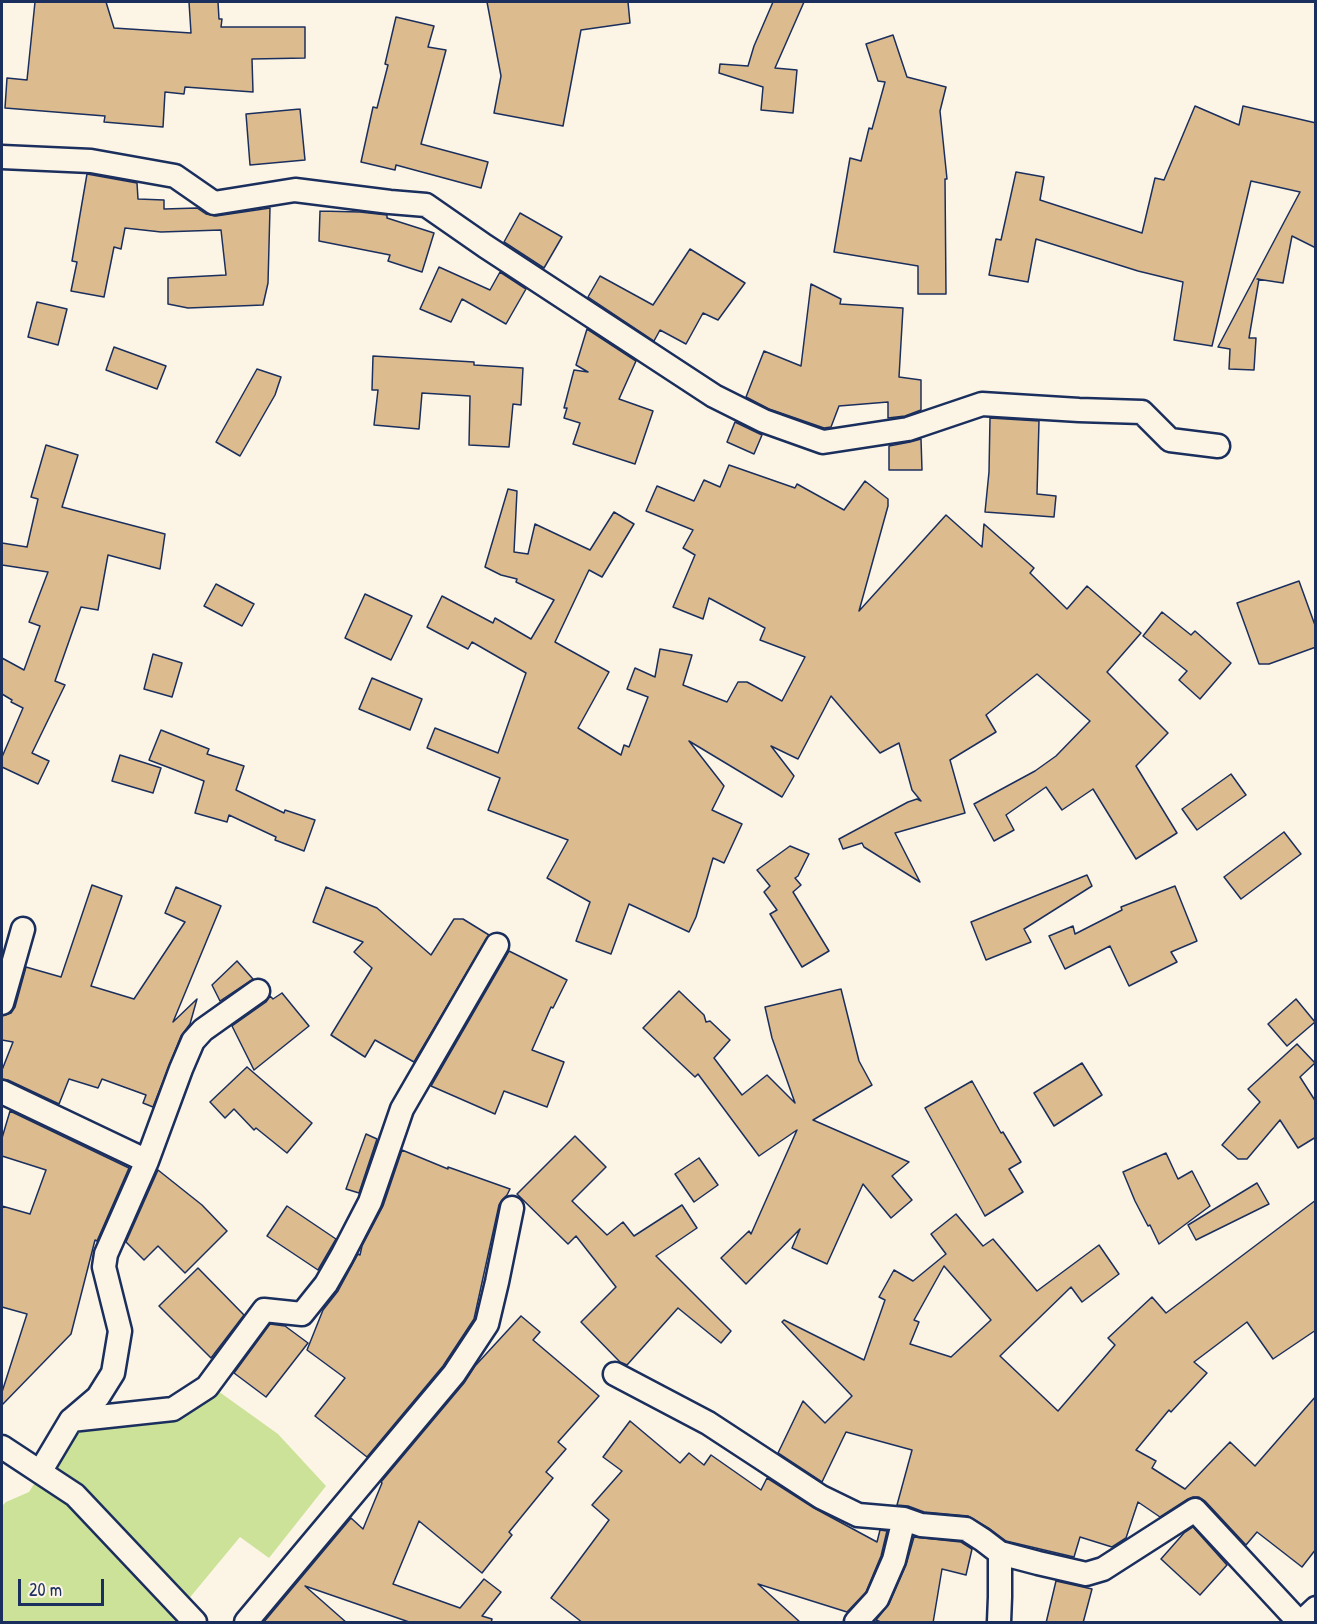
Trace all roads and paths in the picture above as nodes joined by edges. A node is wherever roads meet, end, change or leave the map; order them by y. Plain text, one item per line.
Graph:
1 (2, 157) edge
2 (1218, 446) dead end
3 (23, 929) dead end
4 (497, 945) dead end
5 (258, 992) dead end
6 (2, 1003) edge
7 (2, 1092) edge
8 (147, 1161) junction
9 (512, 1208) dead end
10 (615, 1374) dead end
11 (71, 1420) junction
12 (2, 1447) edge
13 (40, 1472) junction
14 (904, 1519) junction
15 (1000, 1553) junction
16 (1316, 1608) edge
17 (195, 1623) edge
18 (246, 1623) edge
19 (856, 1623) edge
20 (999, 1623) edge
21 (1300, 1623) edge

1 - 2 street
3 - 6 street
4 - 11 street
5 - 8 street
7 - 8 street
8 - 11 street
9 - 18 street
10 - 14 street
11 - 13 street
12 - 13 street
13 - 17 street
14 - 15 street
14 - 19 street
15 - 20 street
15 - 21 street
16 - 21 street

